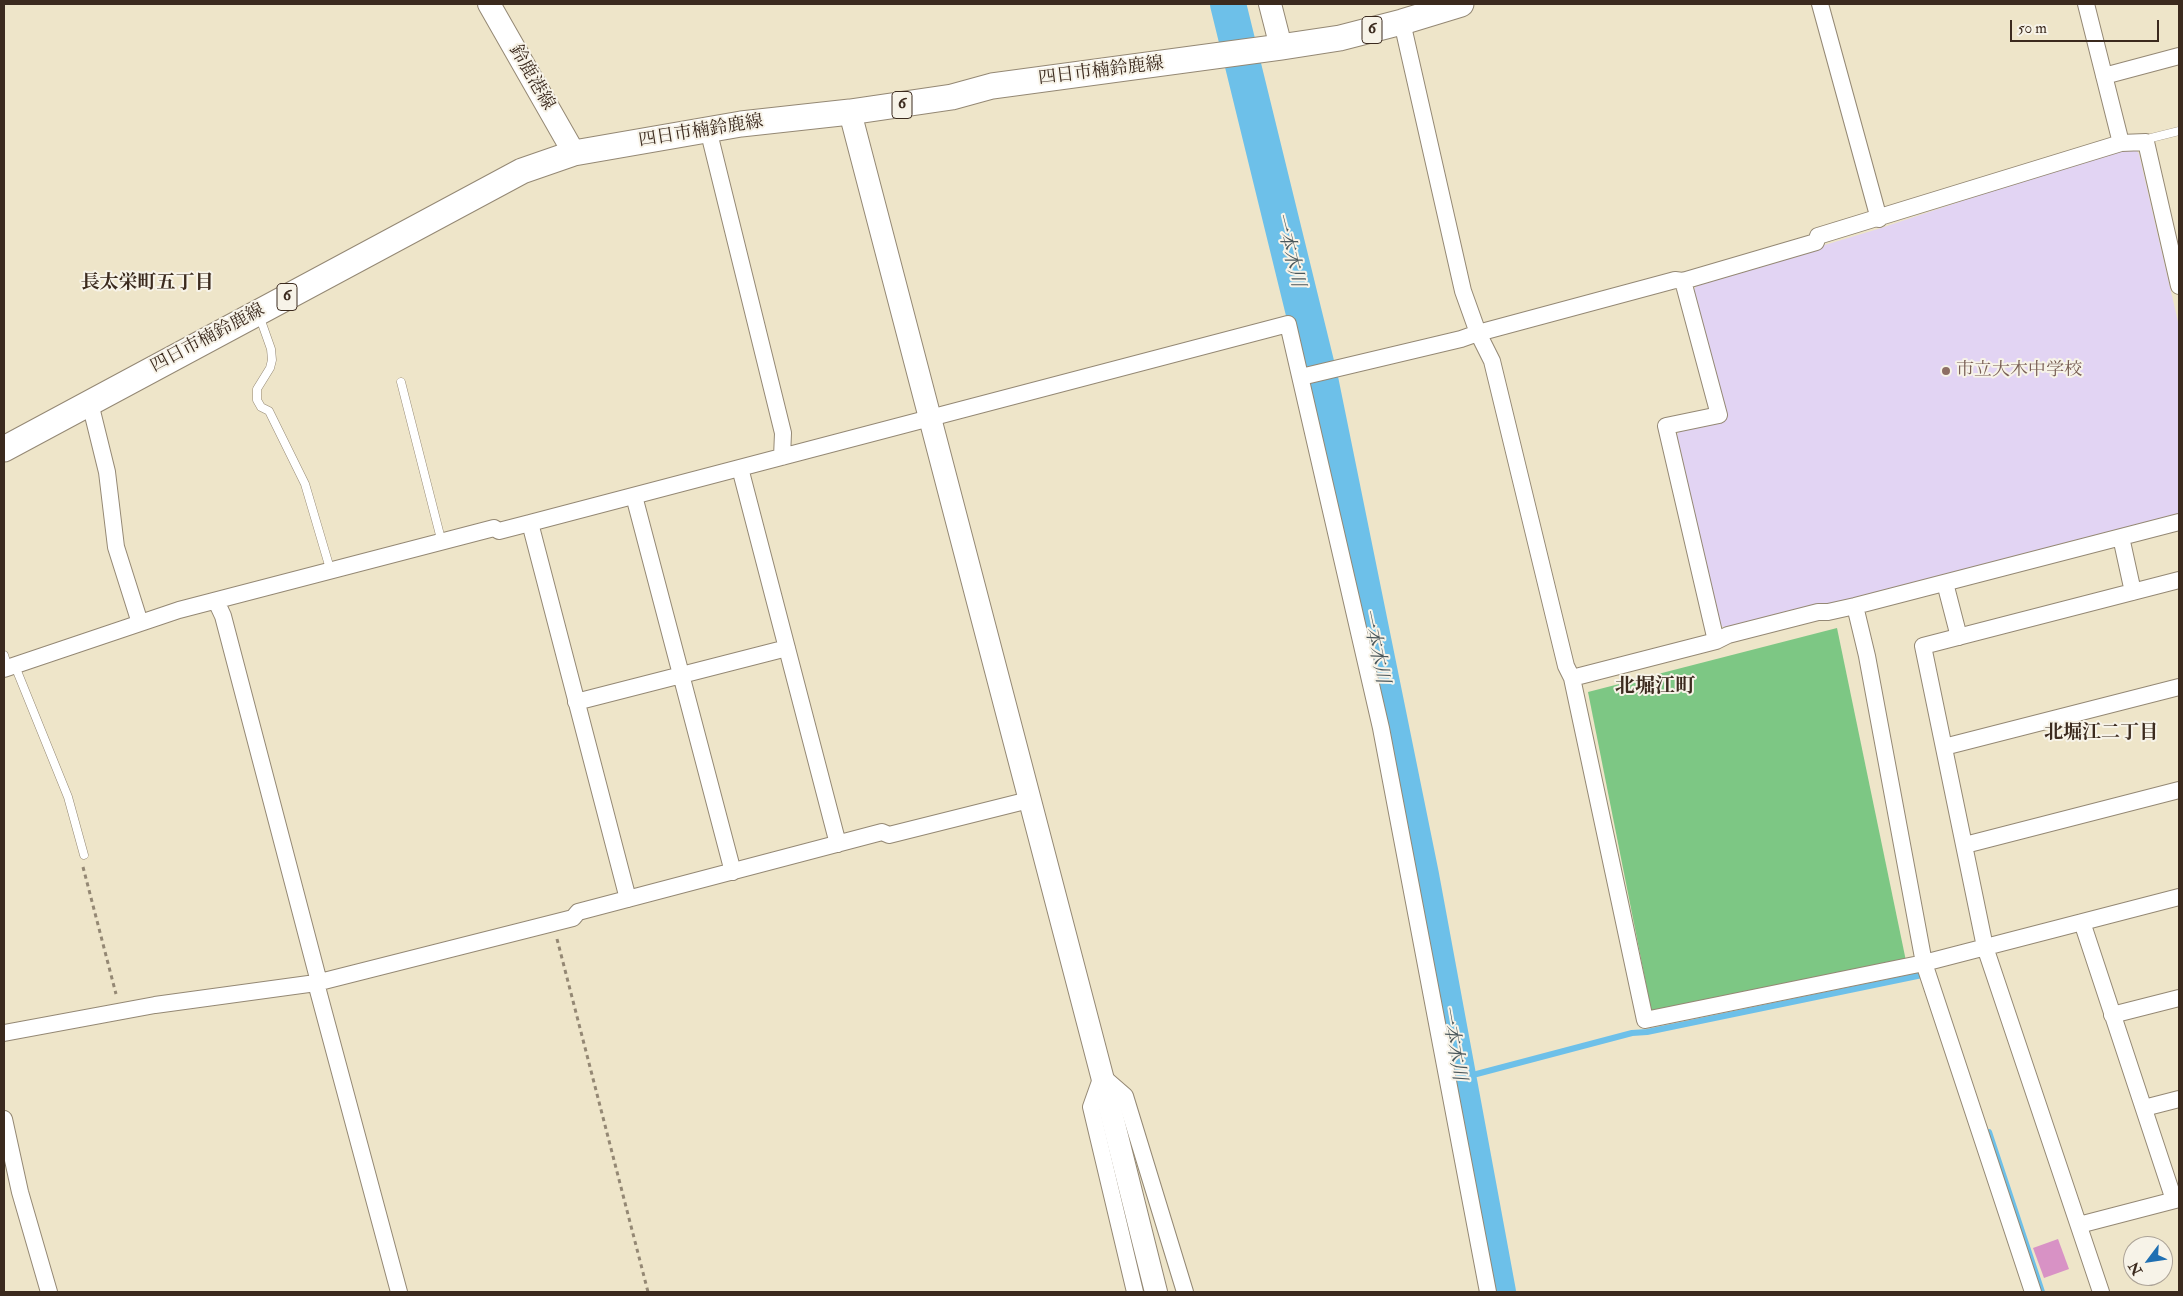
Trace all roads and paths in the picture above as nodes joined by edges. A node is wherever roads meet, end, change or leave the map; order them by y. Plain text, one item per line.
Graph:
1 (489, 4) edge
2 (1270, 4) edge
3 (1461, 4) edge
4 (1820, 4) edge
5 (2086, 4) edge
6 (1402, 22) junction
7 (1281, 48) junction
8 (2179, 56) edge
9 (2104, 76) junction
10 (850, 112) junction
11 (708, 130) junction
12 (2179, 131) edge
13 (2121, 142) junction
14 (2146, 142) junction
15 (574, 153) junction
16 (1879, 219) junction
17 (1682, 281) junction
18 (2179, 286) edge
19 (258, 313) junction
20 (1478, 333) junction
21 (1301, 377) junction
22 (401, 382) dead end
23 (90, 403) junction
24 (929, 417) junction
25 (4, 449) edge
26 (782, 456) junction
27 (740, 468) junction
28 (634, 496) junction
29 (2179, 522) edge
30 (530, 523) junction
31 (2121, 537) junction
32 (442, 542) junction
33 (330, 572) junction
34 (2179, 580) edge
35 (1945, 582) junction
36 (2133, 592) junction
37 (216, 601) junction
38 (1855, 606) junction
39 (140, 622) junction
40 (1958, 637) junction
41 (1716, 641) junction
42 (787, 648) junction
43 (8, 664) edge
44 (682, 675) junction
45 (1572, 678) junction
46 (2179, 687) edge
47 (576, 702) junction
48 (1944, 747) junction
49 (2179, 790) edge
50 (1029, 800) junction
51 (838, 844) junction
52 (1965, 845) junction
53 (84, 855) joint
54 (733, 872) junction
55 (2179, 897) edge
56 (628, 899) junction
57 (553, 922) junction
58 (2082, 922) junction
59 (1985, 947) junction
60 (1927, 970) junction
61 (318, 983) junction
62 (2179, 998) edge
63 (121, 1011) junction
64 (2112, 1015) junction
65 (4, 1033) edge
66 (1102, 1076) junction
67 (2179, 1099) edge
68 (2144, 1108) junction
69 (4, 1118) edge
70 (2177, 1199) edge
71 (2079, 1225) junction
72 (48, 1292) edge
73 (398, 1292) edge
74 (648, 1292) edge
75 (1135, 1292) edge
76 (1156, 1292) edge
77 (1185, 1292) edge
78 (1488, 1292) edge
79 (2033, 1292) edge
80 (2101, 1292) edge

1 - 15 street, 鈴鹿港線
2 - 7 street
3 - 6 main road, 四日市楠鈴鹿線 / 6
4 - 16 street
5 - 9 street
6 - 7 main road, 四日市楠鈴鹿線 / 6
6 - 20 street
7 - 10 main road, 四日市楠鈴鹿線 / 6
8 - 9 street
9 - 13 street
10 - 11 main road, 四日市楠鈴鹿線 / 6
10 - 24 street
11 - 15 main road, 四日市楠鈴鹿線 / 6
11 - 26 street
12 - 14 lane
13 - 14 street
13 - 16 street
14 - 18 street
15 - 19 main road, 四日市楠鈴鹿線 / 6
16 - 17 street
17 - 20 street
17 - 41 street
19 - 23 main road, 四日市楠鈴鹿線 / 6
19 - 33 lane
20 - 21 street
20 - 45 street
21 - 24 street
21 - 78 street
22 - 32 lane
23 - 25 main road, 四日市楠鈴鹿線 / 6
23 - 39 street
24 - 26 street
24 - 50 street
26 - 27 street
27 - 28 street
27 - 42 street
28 - 30 street
28 - 44 street
29 - 31 street
30 - 32 street
30 - 47 street
31 - 35 street
31 - 36 street
32 - 33 street
33 - 37 street
34 - 36 street
35 - 38 street
35 - 40 street
36 - 40 street
37 - 39 street
37 - 61 street
38 - 41 street
38 - 60 street
39 - 43 street
40 - 48 street
41 - 45 street
42 - 44 street
42 - 51 street
43 - 53 lane
44 - 47 street
44 - 54 street
45 - 60 street
46 - 48 street
47 - 56 street
48 - 52 street
49 - 52 street
50 - 51 street
50 - 66 street
51 - 54 street
52 - 59 street
53 - 63 path
54 - 56 street
55 - 58 street
56 - 57 street
57 - 61 street
57 - 74 path
58 - 59 street
58 - 64 street
59 - 60 street
59 - 71 street
60 - 79 street
61 - 63 street
61 - 73 street
62 - 64 street
63 - 65 street
64 - 68 street
66 - 75 street
66 - 76 street
66 - 77 street
67 - 68 street
68 - 70 street
69 - 72 street
70 - 71 street
71 - 80 street

